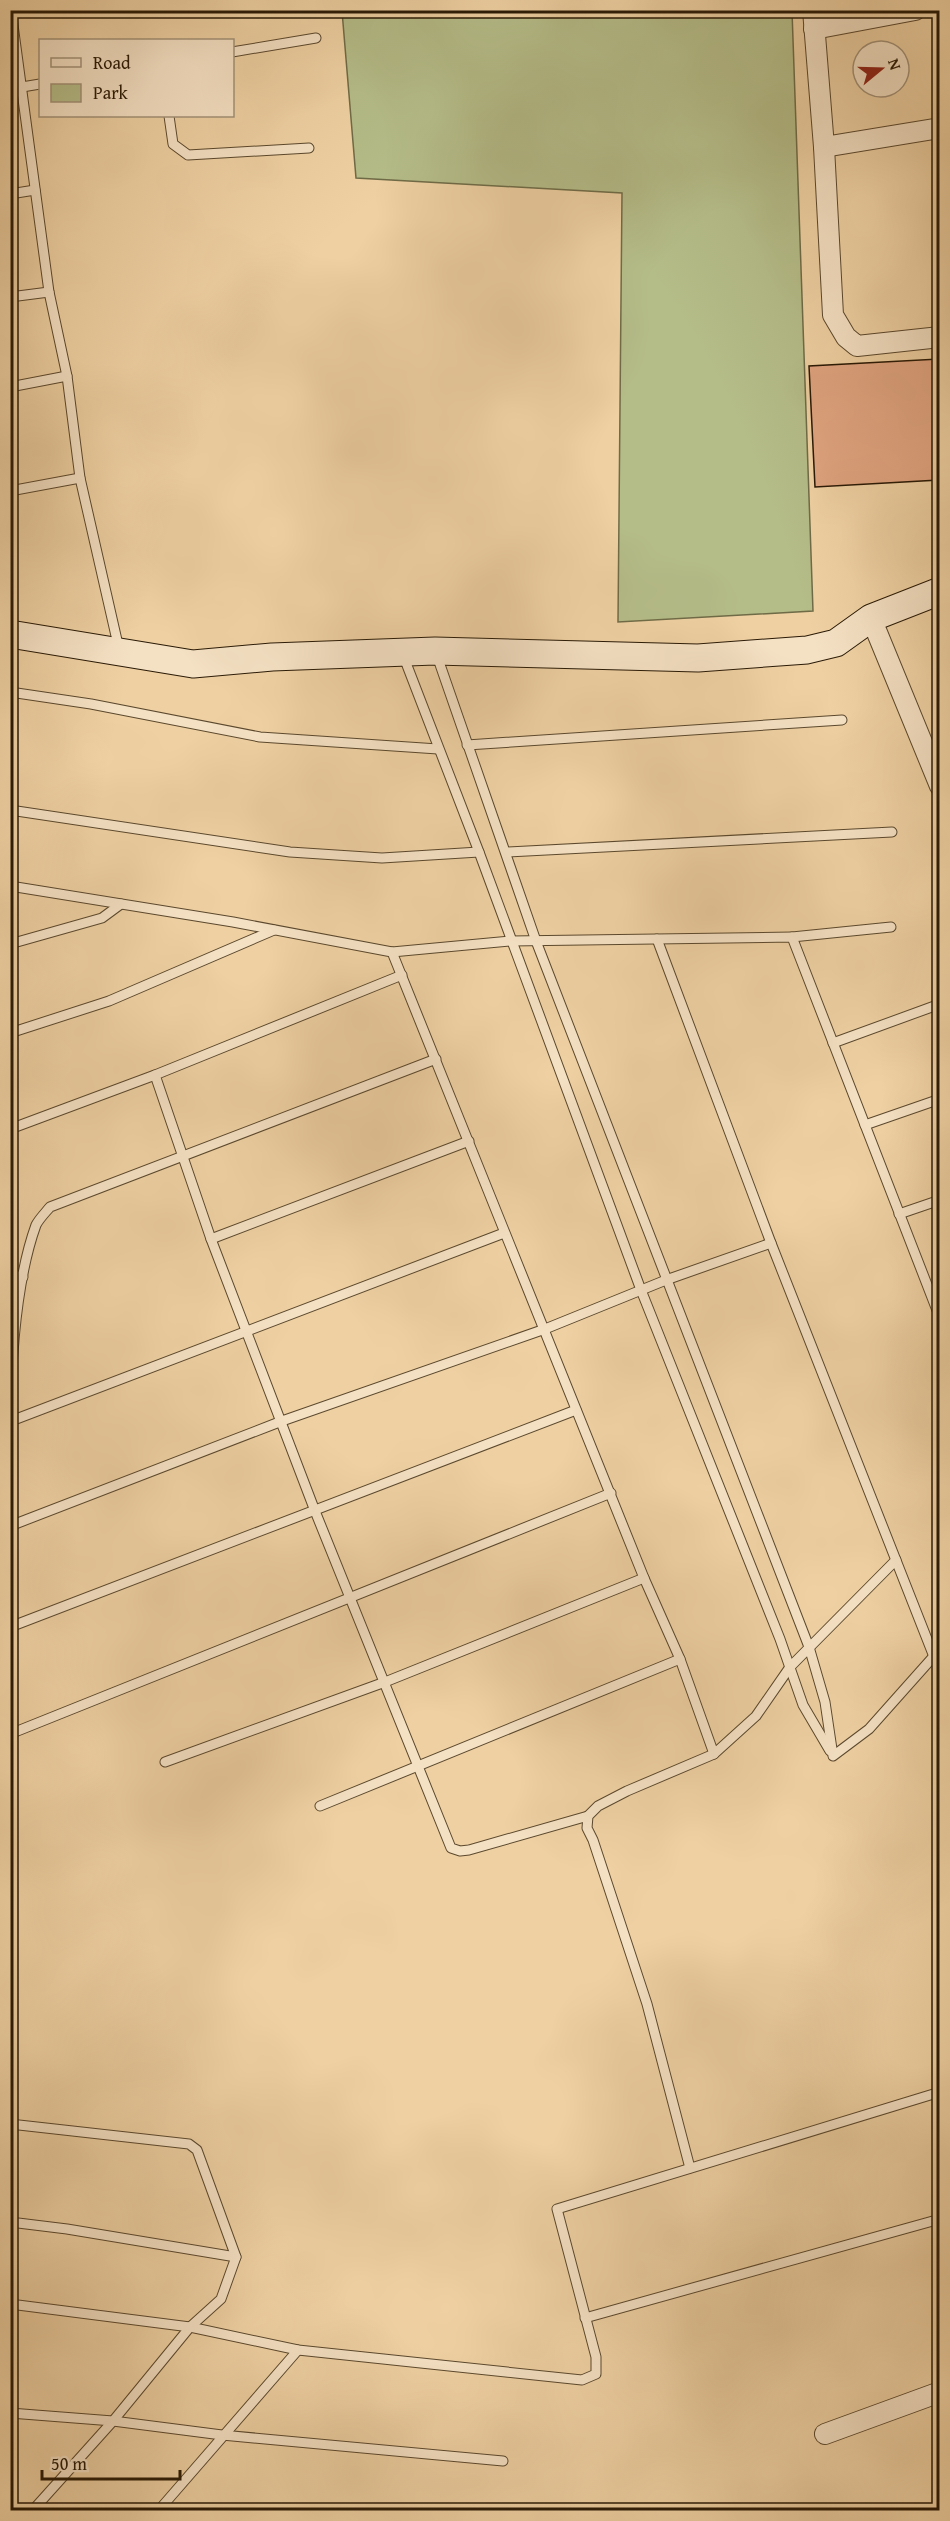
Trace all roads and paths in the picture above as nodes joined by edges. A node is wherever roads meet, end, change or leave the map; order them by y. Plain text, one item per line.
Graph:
1 (11, 10) edge
2 (915, 10) edge
3 (814, 20) edge
4 (316, 38) dead end
5 (234, 52) edge
6 (39, 84) edge
7 (23, 87) junction
8 (10, 89) edge
9 (169, 117) edge
10 (939, 128) edge
11 (824, 147) junction
12 (309, 148) dead end
13 (35, 190) junction
14 (10, 194) edge
15 (49, 292) junction
16 (10, 297) edge
17 (939, 338) edge
18 (67, 376) junction
19 (10, 387) edge
20 (80, 478) junction
21 (10, 491) edge
22 (939, 591) edge
23 (871, 618) junction
24 (10, 634) edge
25 (435, 651) junction
26 (120, 652) junction
27 (402, 652) junction
28 (10, 692) edge
29 (842, 720) dead end
30 (467, 745) junction
31 (438, 749) junction
32 (939, 786) edge
33 (10, 810) edge
34 (892, 832) dead end
35 (480, 852) junction
36 (506, 852) junction
37 (10, 886) edge
38 (121, 904) junction
39 (891, 927) dead end
40 (274, 930) junction
41 (792, 937) junction
42 (657, 939) junction
43 (511, 941) junction
44 (536, 941) junction
45 (10, 944) edge
46 (392, 951) junction
47 (402, 975) junction
48 (939, 1004) edge
49 (10, 1033) edge
50 (833, 1043) junction
51 (436, 1059) junction
52 (155, 1075) junction
53 (939, 1099) edge
54 (865, 1125) junction
55 (10, 1129) edge
56 (469, 1141) junction
57 (181, 1155) junction
58 (939, 1200) edge
59 (899, 1214) junction
60 (504, 1233) junction
61 (211, 1239) junction
62 (771, 1243) junction
63 (10, 1275) edge
64 (23, 1277) junction
65 (666, 1280) junction
66 (641, 1290) junction
67 (939, 1314) edge
68 (544, 1329) junction
69 (247, 1332) junction
70 (576, 1410) junction
71 (11, 1421) edge
72 (282, 1421) junction
73 (611, 1493) junction
74 (315, 1511) junction
75 (10, 1526) edge
76 (896, 1560) junction
77 (644, 1578) junction
78 (350, 1597) junction
79 (10, 1627) edge
80 (809, 1647) junction
81 (934, 1656) junction
82 (680, 1659) junction
83 (790, 1667) junction
84 (939, 1672) edge
85 (385, 1682) junction
86 (10, 1734) edge
87 (714, 1754) junction
88 (833, 1756) junction
89 (165, 1762) dead end
90 (417, 1767) junction
91 (320, 1806) dead end
92 (588, 1816) junction
93 (939, 2092) edge
94 (10, 2124) edge
95 (690, 2168) junction
96 (939, 2219) edge
97 (10, 2222) edge
98 (236, 2257) junction
99 (10, 2304) edge
100 (585, 2318) junction
101 (190, 2327) junction
102 (298, 2350) junction
103 (939, 2392) edge
104 (10, 2413) edge
105 (114, 2421) junction
106 (825, 2434) dead end
107 (222, 2436) junction
108 (503, 2461) dead end
109 (33, 2511) edge
110 (159, 2511) edge

1 - 7 lane
2 - 3 street
3 - 11 street
4 - 5 lane
6 - 7 lane
7 - 8 lane
7 - 13 lane
9 - 12 lane
10 - 11 street
11 - 17 street
13 - 14 lane
13 - 15 lane
15 - 16 lane
15 - 18 lane
18 - 19 lane
18 - 20 lane
20 - 21 lane
20 - 26 lane
22 - 23 street
23 - 25 street
23 - 32 street
24 - 26 street
25 - 27 street
25 - 30 lane
26 - 27 street
27 - 31 lane
28 - 31 lane
29 - 30 lane
30 - 36 lane
31 - 35 lane
33 - 35 lane
34 - 36 lane
35 - 43 lane
36 - 44 lane
37 - 38 lane
38 - 40 lane
38 - 45 lane
39 - 41 lane
40 - 46 lane
40 - 49 lane
41 - 42 lane
41 - 50 lane
42 - 44 lane
42 - 62 lane
43 - 44 lane
43 - 46 lane
43 - 66 lane
44 - 65 lane
46 - 47 lane
47 - 51 lane
47 - 52 lane
48 - 50 lane
50 - 54 lane
51 - 56 lane
51 - 57 lane
52 - 55 lane
52 - 57 lane
53 - 54 lane
54 - 59 lane
56 - 60 lane
56 - 61 lane
57 - 61 lane
57 - 64 lane
58 - 59 lane
59 - 67 lane
60 - 68 lane
60 - 69 lane
61 - 69 lane
62 - 65 lane
62 - 76 lane
63 - 64 lane
64 - 71 lane
65 - 66 lane
65 - 80 lane
66 - 68 lane
66 - 83 lane
68 - 70 lane
68 - 72 lane
69 - 71 lane
69 - 72 lane
70 - 73 lane
70 - 74 lane
72 - 74 lane
72 - 75 lane
73 - 77 lane
73 - 78 lane
74 - 78 lane
74 - 79 lane
76 - 80 lane
76 - 81 lane
77 - 82 lane
77 - 85 lane
78 - 85 lane
78 - 86 lane
80 - 83 lane
80 - 88 lane
81 - 84 lane
81 - 88 lane
82 - 87 lane
82 - 90 lane
83 - 87 lane
83 - 88 lane
85 - 89 lane
85 - 90 lane
87 - 92 lane
90 - 91 lane
90 - 92 lane
92 - 95 lane
93 - 95 lane
94 - 98 lane
95 - 100 lane
96 - 100 lane
97 - 98 lane
98 - 101 lane
99 - 101 lane
100 - 102 lane
101 - 102 lane
101 - 105 lane
102 - 107 lane
103 - 106 street
104 - 105 lane
105 - 107 lane
105 - 109 lane
107 - 108 lane
107 - 110 lane

